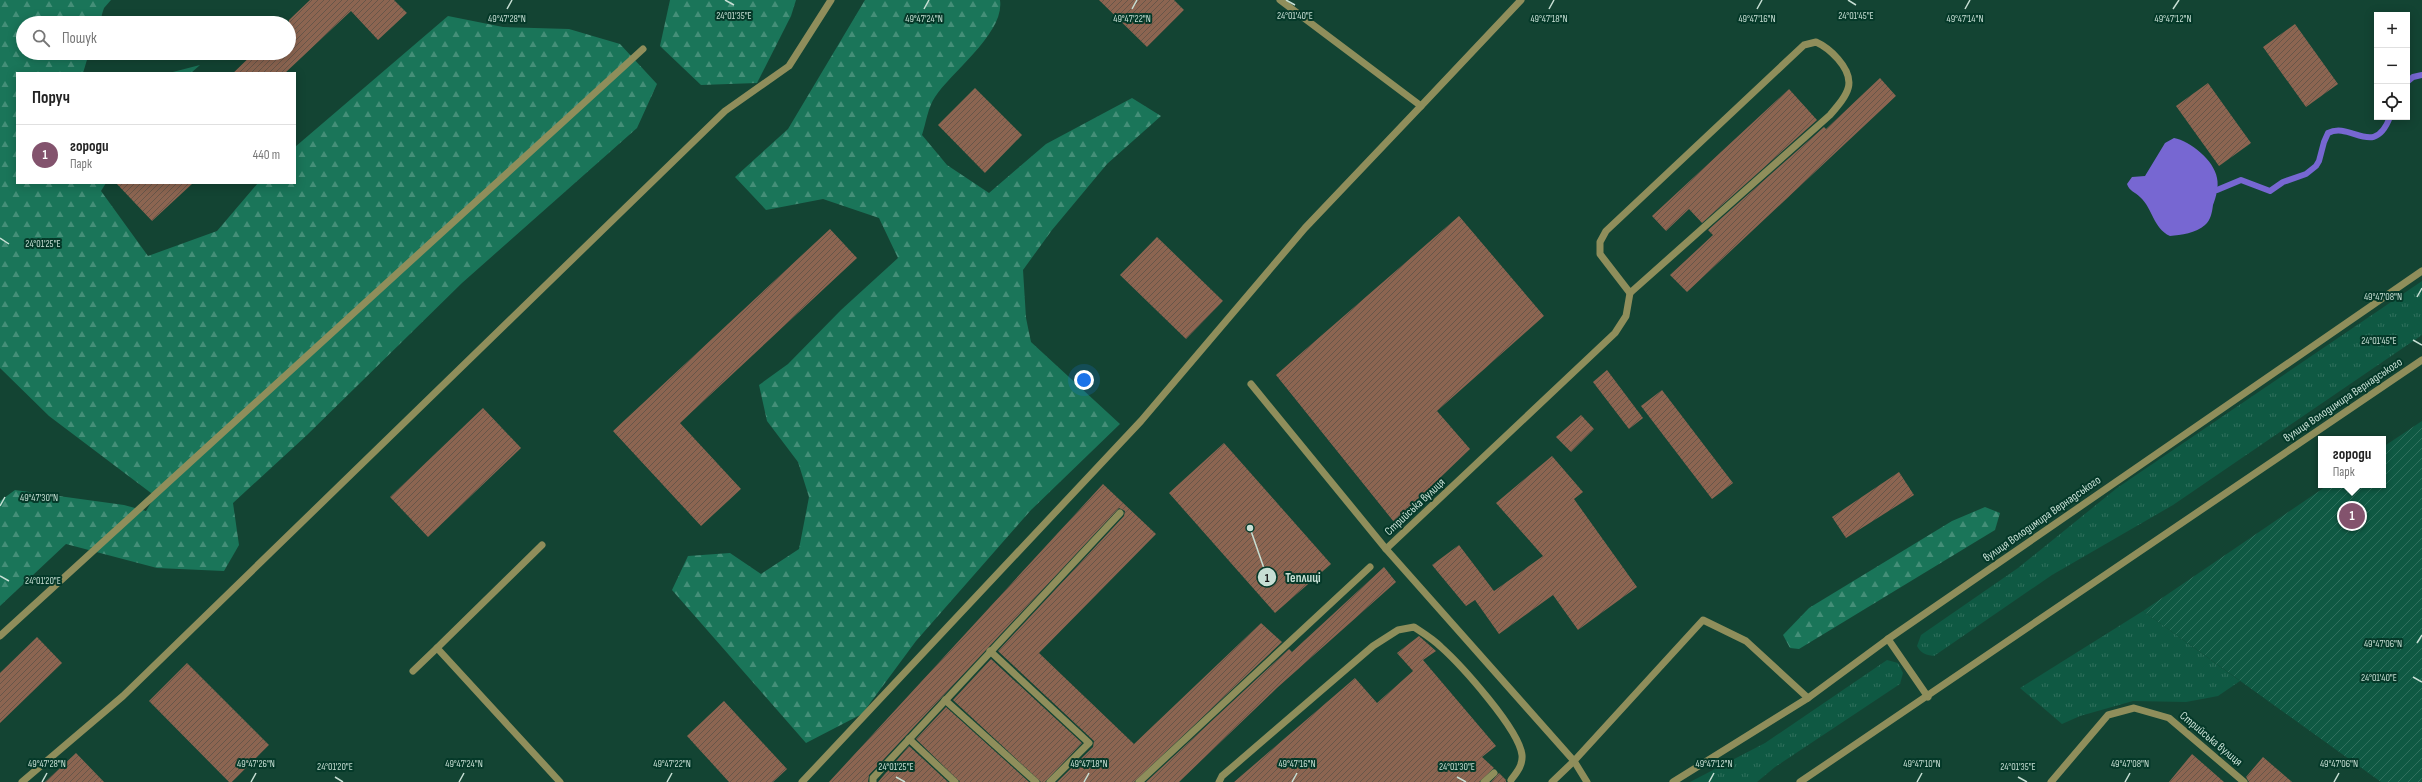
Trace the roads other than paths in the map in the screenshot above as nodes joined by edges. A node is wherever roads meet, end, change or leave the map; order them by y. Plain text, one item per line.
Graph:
1 (831, 0) edge
2 (1280, 0) edge
3 (1521, 0) edge
4 (643, 49) dead end
5 (1421, 106) junction
6 (2422, 271) edge
7 (1630, 293) junction
8 (2422, 360) edge
9 (1251, 384) dead end
10 (1120, 513) dead end
11 (542, 545) dead end
12 (1386, 549) junction
13 (1370, 567) dead end
14 (0, 636) edge
15 (1888, 639) junction
16 (437, 648) junction
17 (990, 651) junction
18 (413, 671) dead end
19 (1928, 697) junction
20 (1808, 698) junction
21 (945, 700) junction
22 (909, 739) junction
23 (1574, 761) junction
24 (1494, 773) dead end
25 (1511, 780) dead end
26 (22, 782) edge
27 (560, 782) edge
28 (802, 782) edge
29 (873, 782) edge
30 (955, 782) edge
31 (1036, 782) edge
32 (1050, 782) edge
33 (1139, 782) edge
34 (1219, 782) edge
35 (1484, 782) edge
36 (1552, 782) edge
37 (1587, 782) edge
38 (1673, 782) edge
39 (1800, 782) edge
40 (2051, 782) edge
41 (2244, 782) edge

1 - 26 street
2 - 5 street
3 - 5 street
4 - 14 street
5 - 28 street
6 - 15 street, вулиця Володимира Вернадського
7 - 7 street
7 - 12 street, Стрийська вулиця
8 - 19 street, вулиця Володимира Вернадського
9 - 12 street
10 - 17 street
11 - 16 street
12 - 23 street, Стрийська вулиця
13 - 33 street
15 - 19 street
15 - 20 street, вулиця Володимира Вернадського
16 - 18 street
16 - 27 street
17 - 21 street
17 - 32 street
19 - 39 street, вулиця Володимира Вернадського
20 - 23 street
20 - 38 street, вулиця Володимира Вернадського
21 - 22 street
21 - 31 street
22 - 29 street
22 - 30 street
23 - 36 street
23 - 37 street, Стрийська вулиця
24 - 35 street
25 - 34 street
40 - 41 street, Стрийська вулиця

